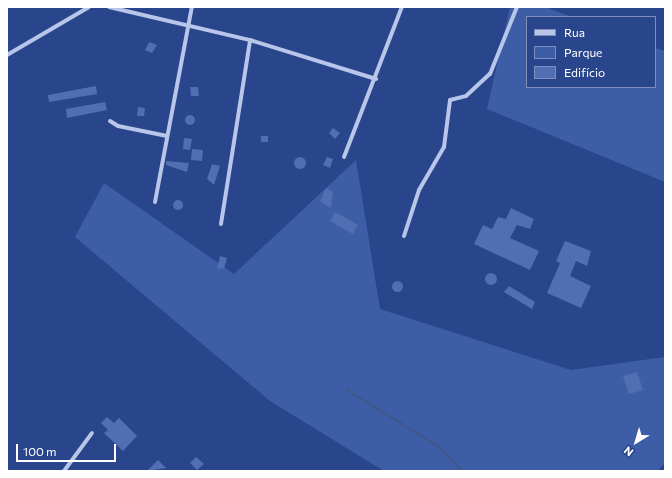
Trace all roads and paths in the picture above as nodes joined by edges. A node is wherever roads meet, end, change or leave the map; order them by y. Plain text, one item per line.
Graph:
1 (89, 7) edge
2 (109, 7) edge
3 (192, 7) edge
4 (402, 7) edge
5 (517, 7) edge
6 (188, 24) junction
7 (250, 40) junction
8 (7, 55) edge
9 (376, 79) junction
10 (110, 121) dead end
11 (167, 136) junction
12 (344, 157) dead end
13 (154, 202) dead end
14 (221, 224) dead end
15 (404, 236) dead end
16 (92, 433) dead end
17 (64, 471) edge

1 - 8 street
2 - 6 street
3 - 6 street
4 - 9 street
5 - 15 street
6 - 7 street
6 - 11 street
7 - 9 street
7 - 14 street
9 - 12 street
10 - 11 street
11 - 13 street
16 - 17 street

